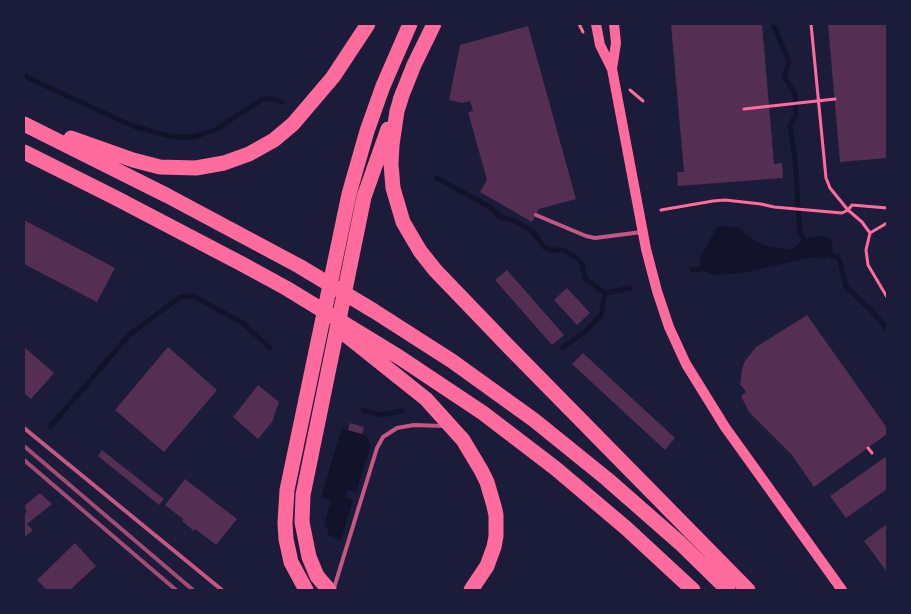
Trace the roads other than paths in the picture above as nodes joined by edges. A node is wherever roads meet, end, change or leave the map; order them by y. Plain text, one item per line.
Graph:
1 (368, 24) edge
2 (410, 24) edge
3 (434, 24) edge
4 (596, 24) edge
5 (614, 24) edge
6 (612, 69) junction
7 (403, 92) junction
8 (24, 122) edge
9 (24, 152) edge
10 (536, 215) dead end
11 (642, 232) junction
12 (286, 288) junction
13 (452, 426) junction
14 (24, 428) edge
15 (222, 590) edge
16 (306, 590) edge
17 (328, 590) edge
18 (333, 590) edge
19 (471, 590) edge
20 (693, 590) edge
21 (728, 590) edge
22 (748, 590) edge
23 (842, 590) edge

1 - 8 highway
2 - 16 highway
3 - 7 highway
4 - 6 main road
5 - 6 main road
6 - 11 main road
7 - 17 highway
7 - 22 highway
8 - 21 highway
9 - 12 highway
10 - 11 lane
11 - 23 main road
12 - 13 highway
12 - 20 highway
13 - 18 lane
13 - 19 highway
14 - 15 lane

